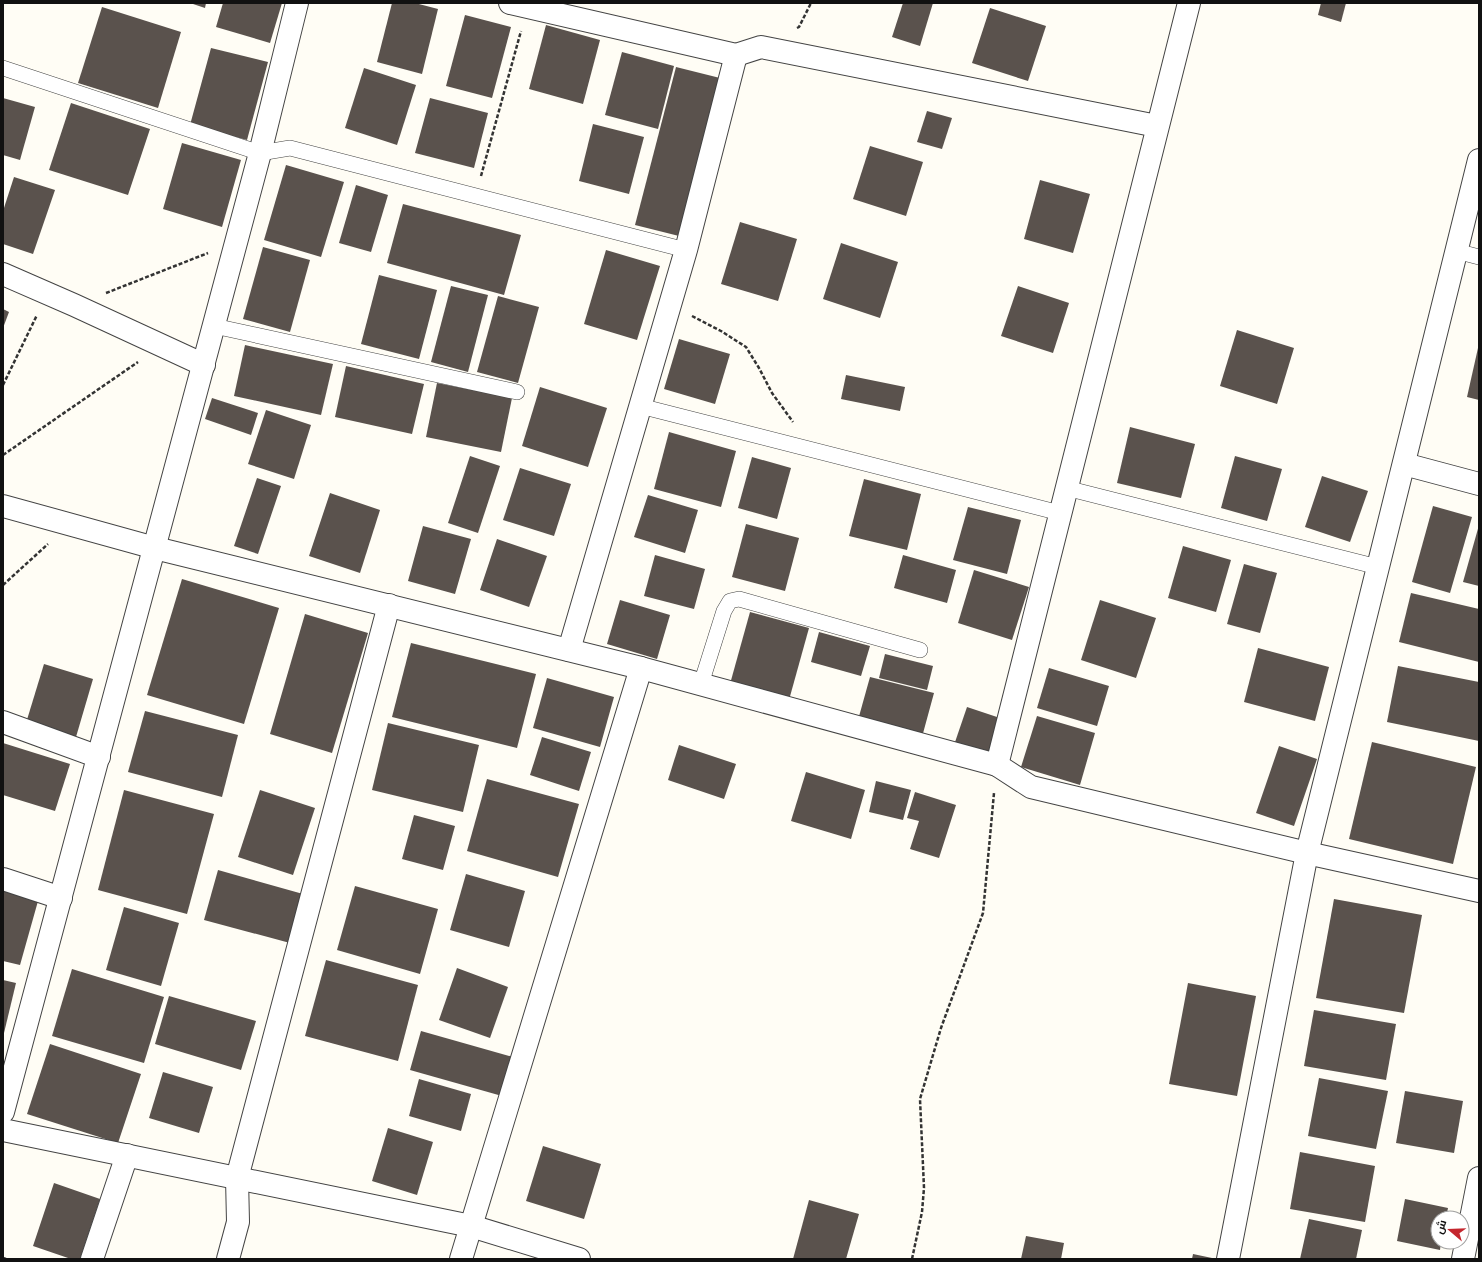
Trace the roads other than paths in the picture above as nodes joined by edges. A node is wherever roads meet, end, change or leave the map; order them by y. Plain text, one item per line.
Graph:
1 (297, 3) edge
2 (1189, 3) edge
3 (519, 5) edge
4 (736, 55) junction
5 (3, 68) edge
6 (1157, 126) junction
7 (260, 153) junction
8 (1479, 160) edge
9 (686, 250) junction
10 (1456, 251) junction
11 (1479, 257) edge
12 (3, 274) edge
13 (214, 326) junction
14 (204, 365) junction
15 (517, 392) dead end
16 (640, 406) junction
17 (1404, 464) junction
18 (1479, 484) edge
19 (1066, 488) junction
20 (3, 506) edge
21 (1060, 513) junction
22 (155, 548) junction
23 (1378, 567) junction
24 (389, 605) junction
25 (569, 650) junction
26 (920, 650) dead end
27 (641, 668) junction
28 (701, 684) junction
29 (3, 722) edge
30 (99, 757) junction
31 (996, 765) junction
32 (1307, 853) junction
33 (3, 879) edge
34 (1479, 891) edge
35 (61, 898) junction
36 (3, 1112) edge
37 (3, 1130) edge
38 (127, 1155) junction
39 (237, 1178) junction
40 (1479, 1178) edge
41 (471, 1226) junction
42 (92, 1259) edge
43 (228, 1259) edge
44 (461, 1259) edge
45 (579, 1259) edge
46 (1228, 1259) edge
47 (1463, 1259) edge

1 - 7 street
2 - 6 street
3 - 4 street
4 - 6 street
4 - 9 street
5 - 7 lane
6 - 19 street
7 - 9 lane
7 - 13 street
8 - 10 street
9 - 16 street
10 - 11 lane
10 - 17 street
12 - 14 street
13 - 14 street
13 - 15 lane
14 - 22 street
16 - 21 lane
16 - 25 street
17 - 18 street
17 - 23 street
19 - 21 street
19 - 23 lane
20 - 22 street
21 - 31 street
22 - 24 street
22 - 30 street
23 - 32 street
24 - 25 street
24 - 39 street
25 - 27 street
26 - 28 lane
27 - 28 street
27 - 41 street
28 - 31 street
29 - 30 street
30 - 35 street
31 - 32 street
32 - 34 street
32 - 46 street
33 - 35 street
35 - 36 street
37 - 38 street
38 - 39 street
38 - 42 street
39 - 41 street
39 - 43 street
40 - 47 street
41 - 44 street
41 - 45 street

